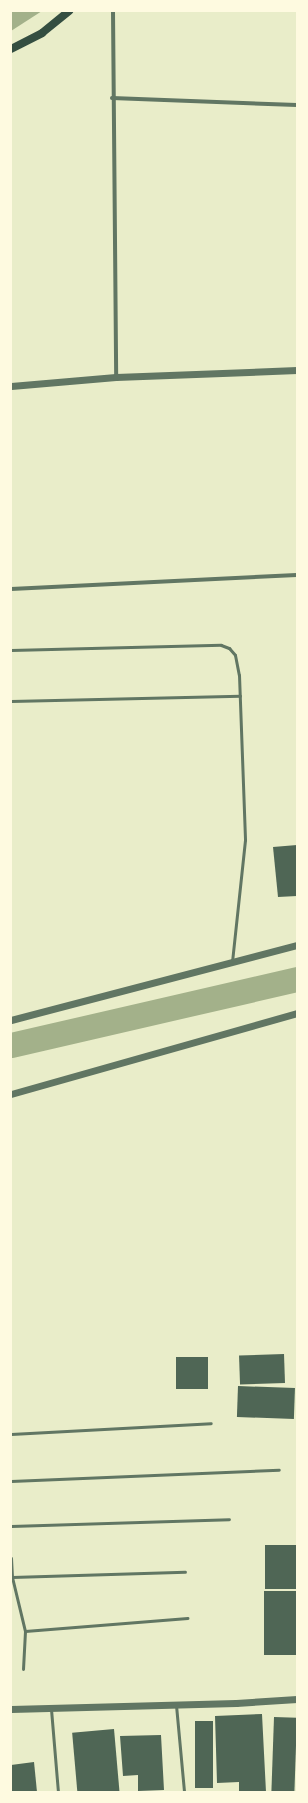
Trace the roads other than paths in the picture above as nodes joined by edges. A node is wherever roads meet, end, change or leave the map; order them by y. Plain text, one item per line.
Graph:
1 (69, 11) edge
2 (113, 11) edge
3 (11, 49) edge
4 (112, 98) junction
5 (297, 105) edge
6 (297, 370) edge
7 (116, 377) junction
8 (11, 386) edge
9 (297, 575) edge
10 (11, 589) edge
11 (11, 650) edge
12 (240, 696) junction
13 (11, 700) edge
14 (297, 945) edge
15 (232, 961) junction
16 (297, 1013) edge
17 (11, 1020) edge
18 (11, 1094) edge
19 (211, 1423) dead end
20 (11, 1434) edge
21 (279, 1470) dead end
22 (11, 1482) edge
23 (229, 1519) dead end
24 (11, 1526) edge
25 (11, 1558) edge
26 (185, 1572) dead end
27 (12, 1577) edge
28 (187, 1618) dead end
29 (25, 1631) junction
30 (23, 1669) dead end
31 (297, 1699) edge
32 (176, 1705) junction
33 (50, 1707) junction
34 (11, 1709) edge
35 (58, 1792) edge
36 (184, 1792) edge

1 - 3 main road
2 - 4 street
4 - 5 street
4 - 7 street
6 - 7 street
7 - 8 street
9 - 10 street
11 - 12 lane
12 - 13 lane
12 - 15 lane
14 - 15 street
15 - 17 street
16 - 18 street
19 - 20 lane
21 - 22 lane
23 - 24 lane
25 - 27 lane
26 - 27 lane
27 - 29 lane
28 - 29 lane
29 - 30 lane
31 - 32 street
32 - 33 street
32 - 36 lane
33 - 34 street
33 - 35 lane

